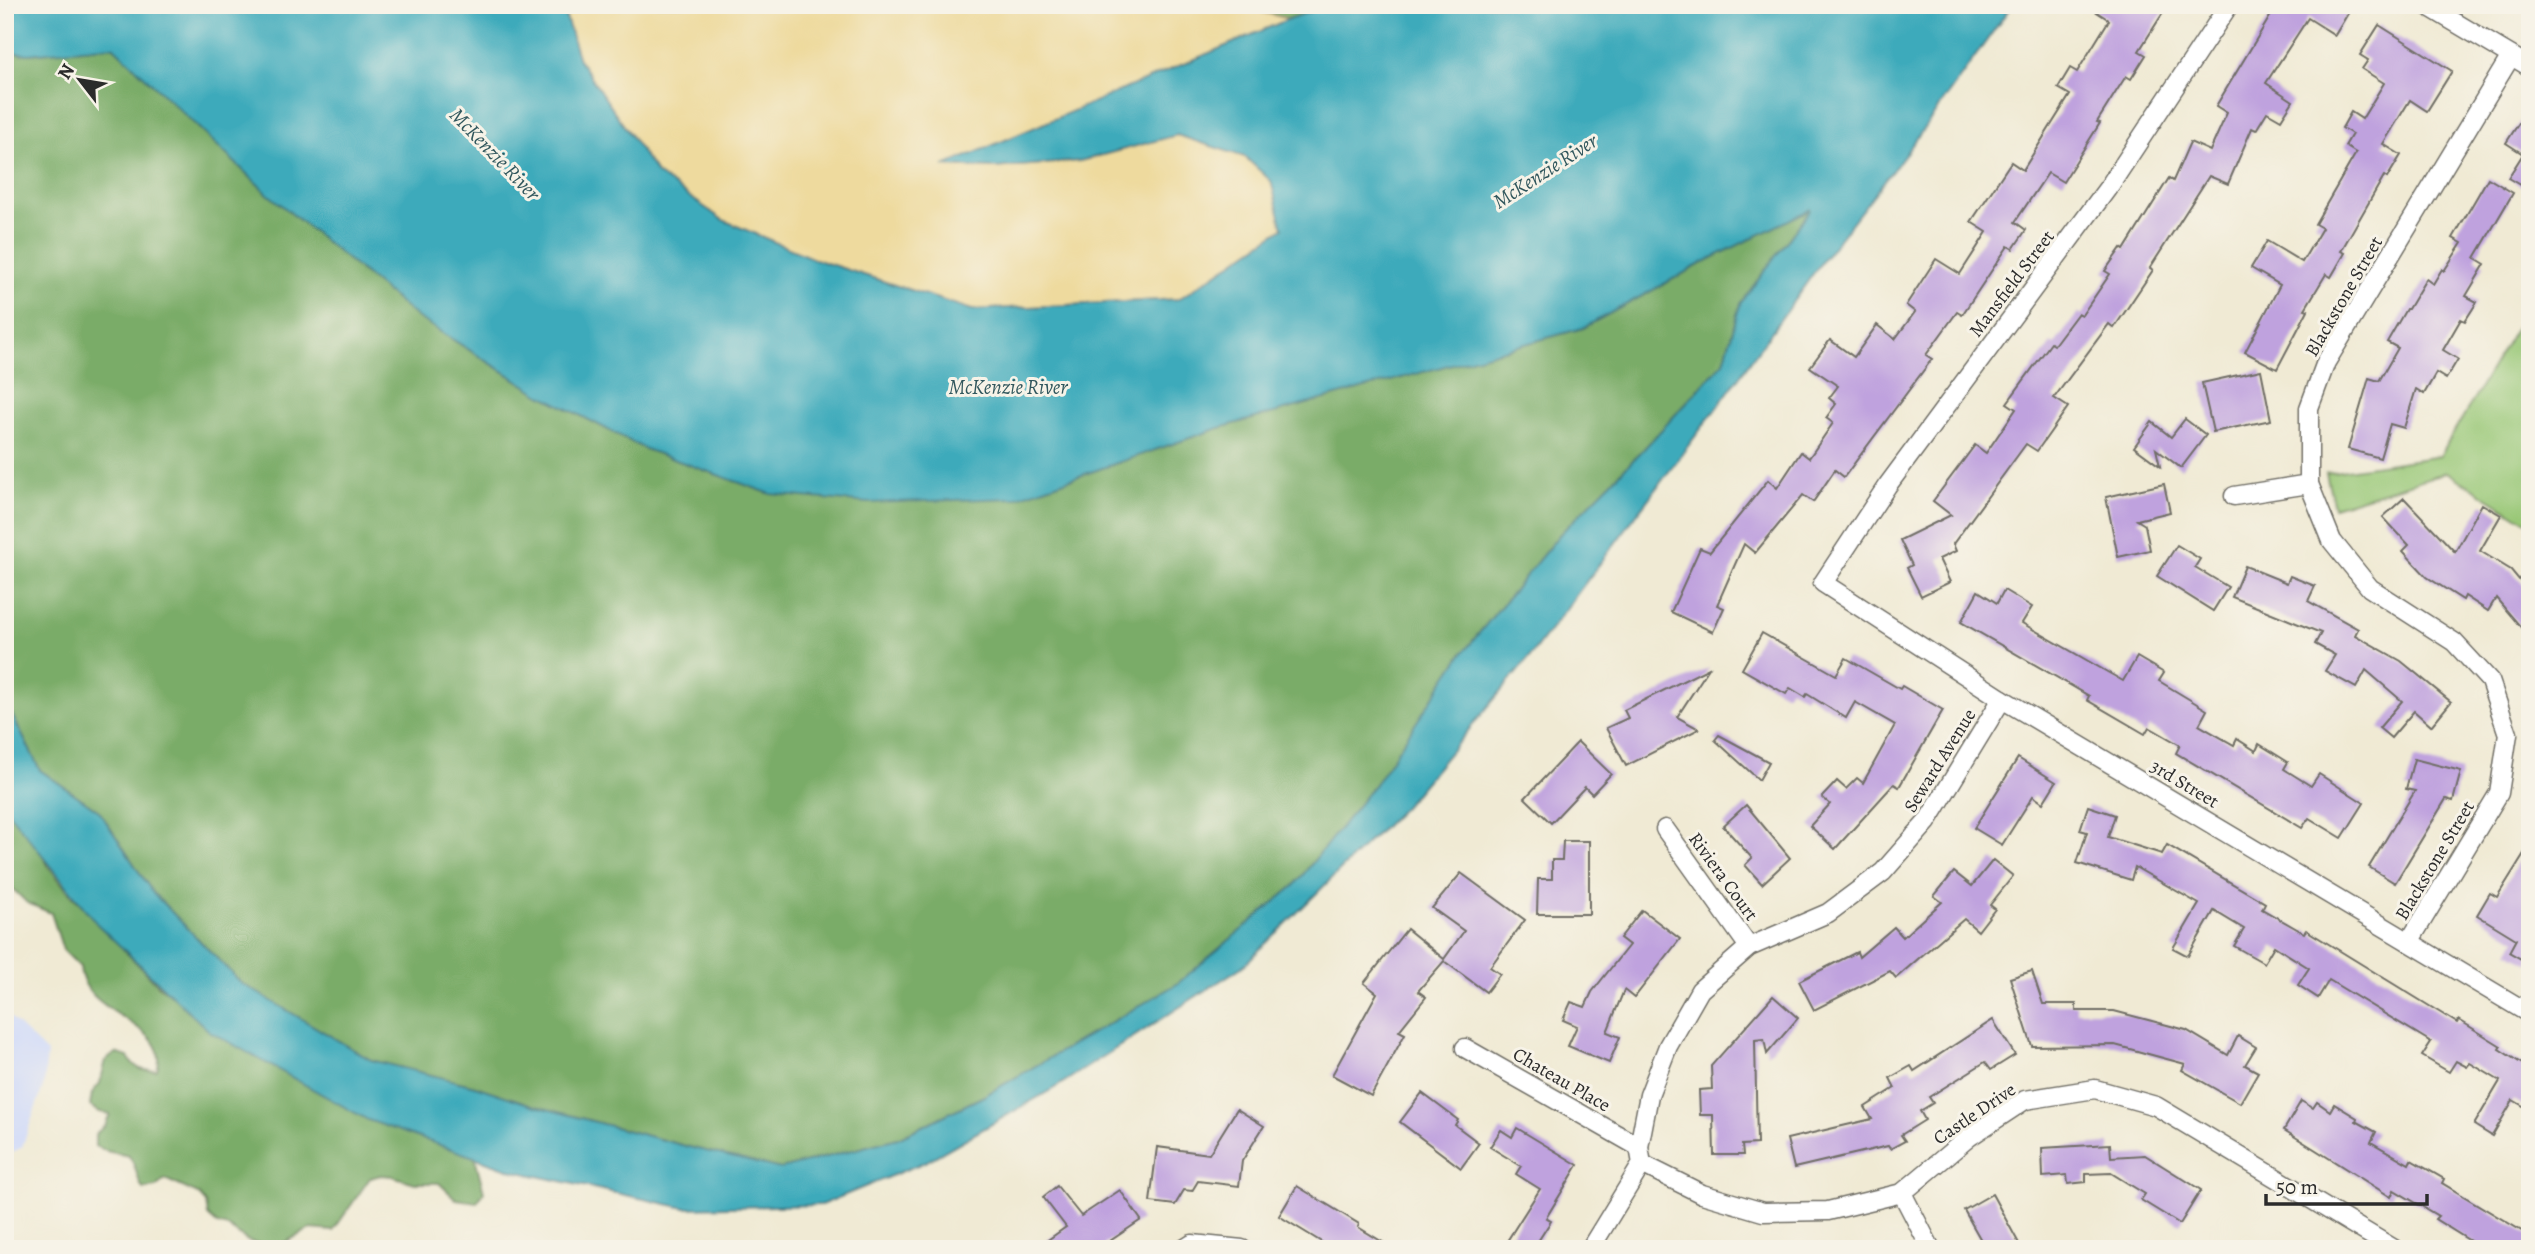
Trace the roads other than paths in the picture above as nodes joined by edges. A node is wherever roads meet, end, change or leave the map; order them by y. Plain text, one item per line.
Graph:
1 (2229, 5) edge
2 (2426, 5) edge
3 (2511, 55) junction
4 (2530, 67) edge
5 (2309, 484) junction
6 (2234, 496) dead end
7 (1823, 583) joint
8 (2002, 699) junction
9 (1665, 829) dead end
10 (2409, 942) junction
11 (1749, 947) junction
12 (2530, 1014) edge
13 (1465, 1048) dead end
14 (1641, 1156) junction
15 (1902, 1193) junction
16 (1184, 1249) edge
17 (1242, 1249) edge
18 (1590, 1249) edge
19 (1931, 1249) edge
20 (2394, 1249) edge

1 - 7 street, Mansfield Street
2 - 3 street
3 - 4 street
3 - 5 street, Blackstone Street
5 - 6 street
5 - 10 street, Blackstone Street
7 - 8 street, 3rd Street
8 - 10 street, 3rd Street
8 - 11 street, Seward Avenue
9 - 11 street, Riviera Court
10 - 12 street, 3rd Street
11 - 14 street, Seward Avenue
13 - 14 street, Chateau Place
14 - 15 street, Castle Drive
14 - 18 street, Seward Avenue
15 - 19 street
15 - 20 street, Castle Drive
16 - 17 street

